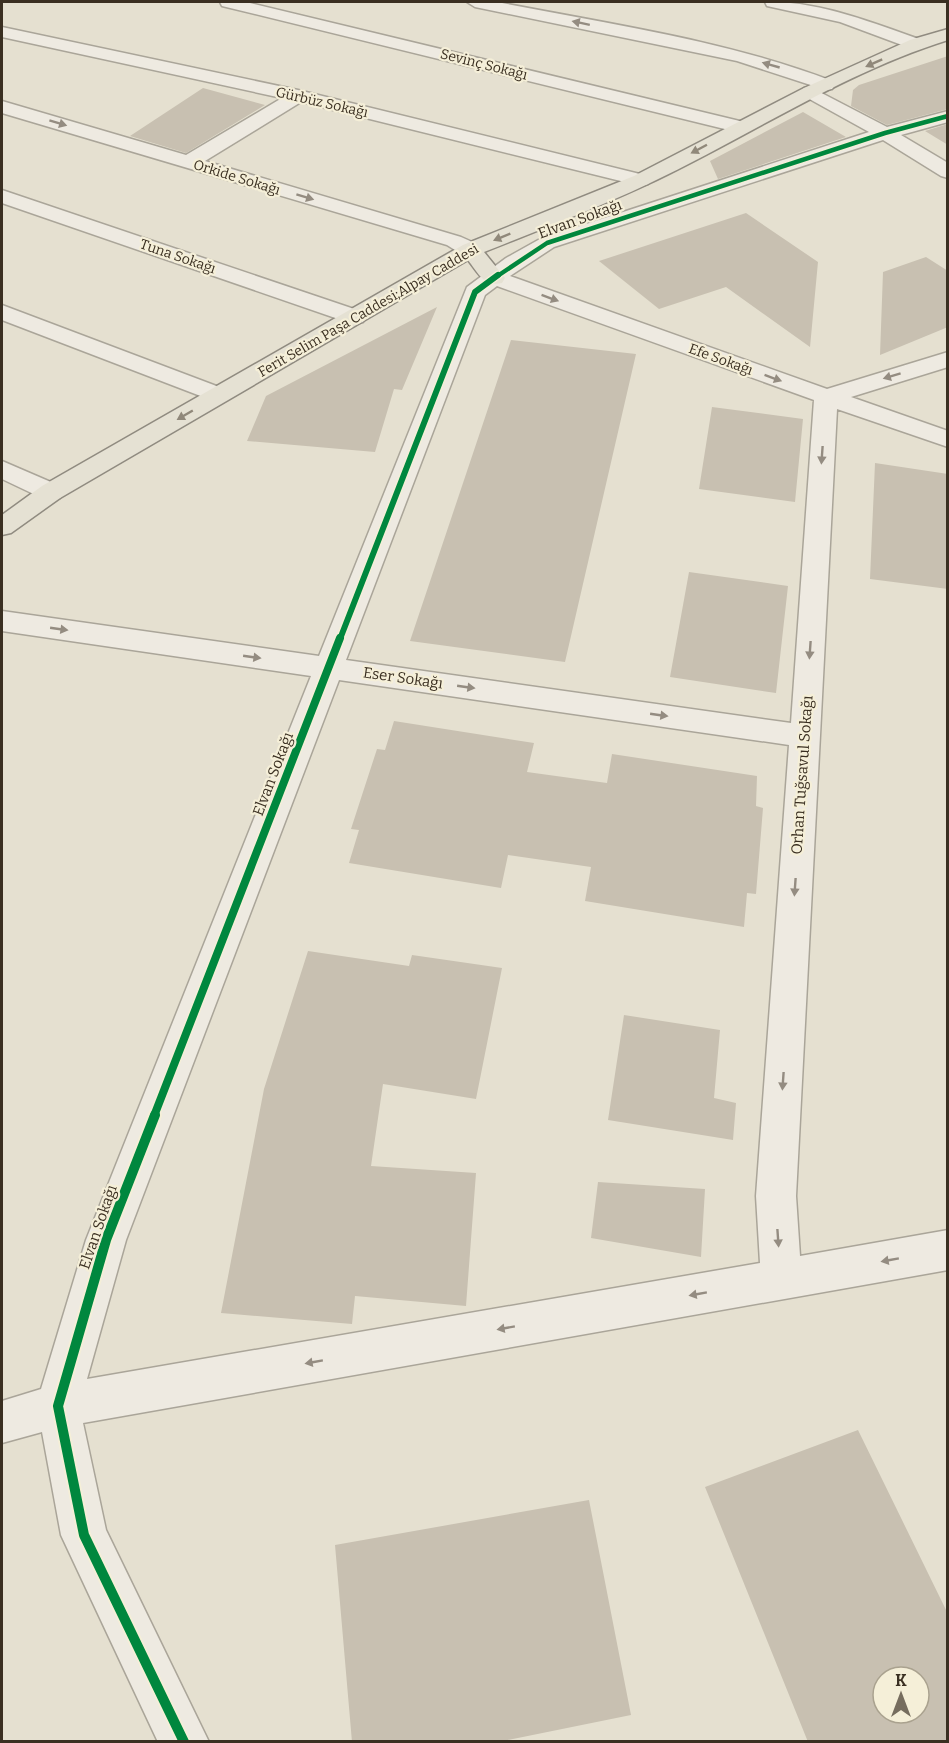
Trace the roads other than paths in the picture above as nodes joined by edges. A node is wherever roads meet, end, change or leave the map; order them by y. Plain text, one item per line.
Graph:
1 (228, 2) edge
2 (475, 2) edge
3 (773, 2) edge
4 (2, 32) edge
5 (948, 34) edge
6 (916, 45) junction
7 (818, 88) junction
8 (298, 96) junction
9 (2, 108) edge
10 (948, 116) edge
11 (741, 127) junction
12 (885, 133) junction
13 (189, 162) junction
14 (948, 172) edge
15 (641, 180) junction
16 (2, 195) edge
17 (471, 250) junction
18 (495, 278) junction
19 (2, 312) edge
20 (355, 317) junction
21 (948, 359) edge
22 (219, 395) junction
23 (826, 397) junction
24 (948, 440) edge
25 (2, 469) edge
26 (51, 492) junction
27 (2, 527) edge
28 (2, 621) edge
29 (329, 668) junction
30 (804, 736) junction
31 (948, 1250) edge
32 (781, 1280) junction
33 (58, 1407) junction
34 (2, 1422) edge
35 (184, 1742) edge

1 - 11 street, Sevinç Sokağı
7 -> 2 street
3 - 6 street
4 - 8 street, Gürbüz Sokağı
5 - 6 main road, Ferit Selim Paşa Caddesi;Alpay Caddesi
6 -> 7 main road, Ferit Selim Paşa Caddesi;Alpay Caddesi
7 - 11 main road, Ferit Selim Paşa Caddesi;Alpay Caddesi
7 - 12 street
8 - 13 street
8 - 15 street, Gürbüz Sokağı
9 -> 13 street, Orkide Sokağı
10 - 12 street, Elvan Sokağı
11 -> 15 main road, Ferit Selim Paşa Caddesi;Alpay Caddesi
12 - 14 street
12 - 18 street, Elvan Sokağı
13 -> 17 street, Orkide Sokağı
15 -> 17 main road, Ferit Selim Paşa Caddesi;Alpay Caddesi
16 - 20 street, Tuna Sokağı
17 - 18 main road
17 - 20 main road, Ferit Selim Paşa Caddesi;Alpay Caddesi
18 -> 23 street, Efe Sokağı
18 - 29 street, Elvan Sokağı
19 - 22 street
20 - 22 main road, Ferit Selim Paşa Caddesi;Alpay Caddesi
21 -> 23 street
22 -> 26 main road, Ferit Selim Paşa Caddesi;Alpay Caddesi
23 - 24 street, Efe Sokağı
23 -> 30 street, Orhan Tuğsavul Sokağı
25 - 26 street
26 - 27 main road, Ferit Selim Paşa Caddesi;Alpay Caddesi
28 -> 29 street, Eser Sokağı
29 -> 30 street, Eser Sokağı
29 - 33 street, Elvan Sokağı
30 -> 32 street, Orhan Tuğsavul Sokağı
31 -> 32 street
32 -> 33 street
33 - 34 street
33 - 35 street, Elvan Sokağı

